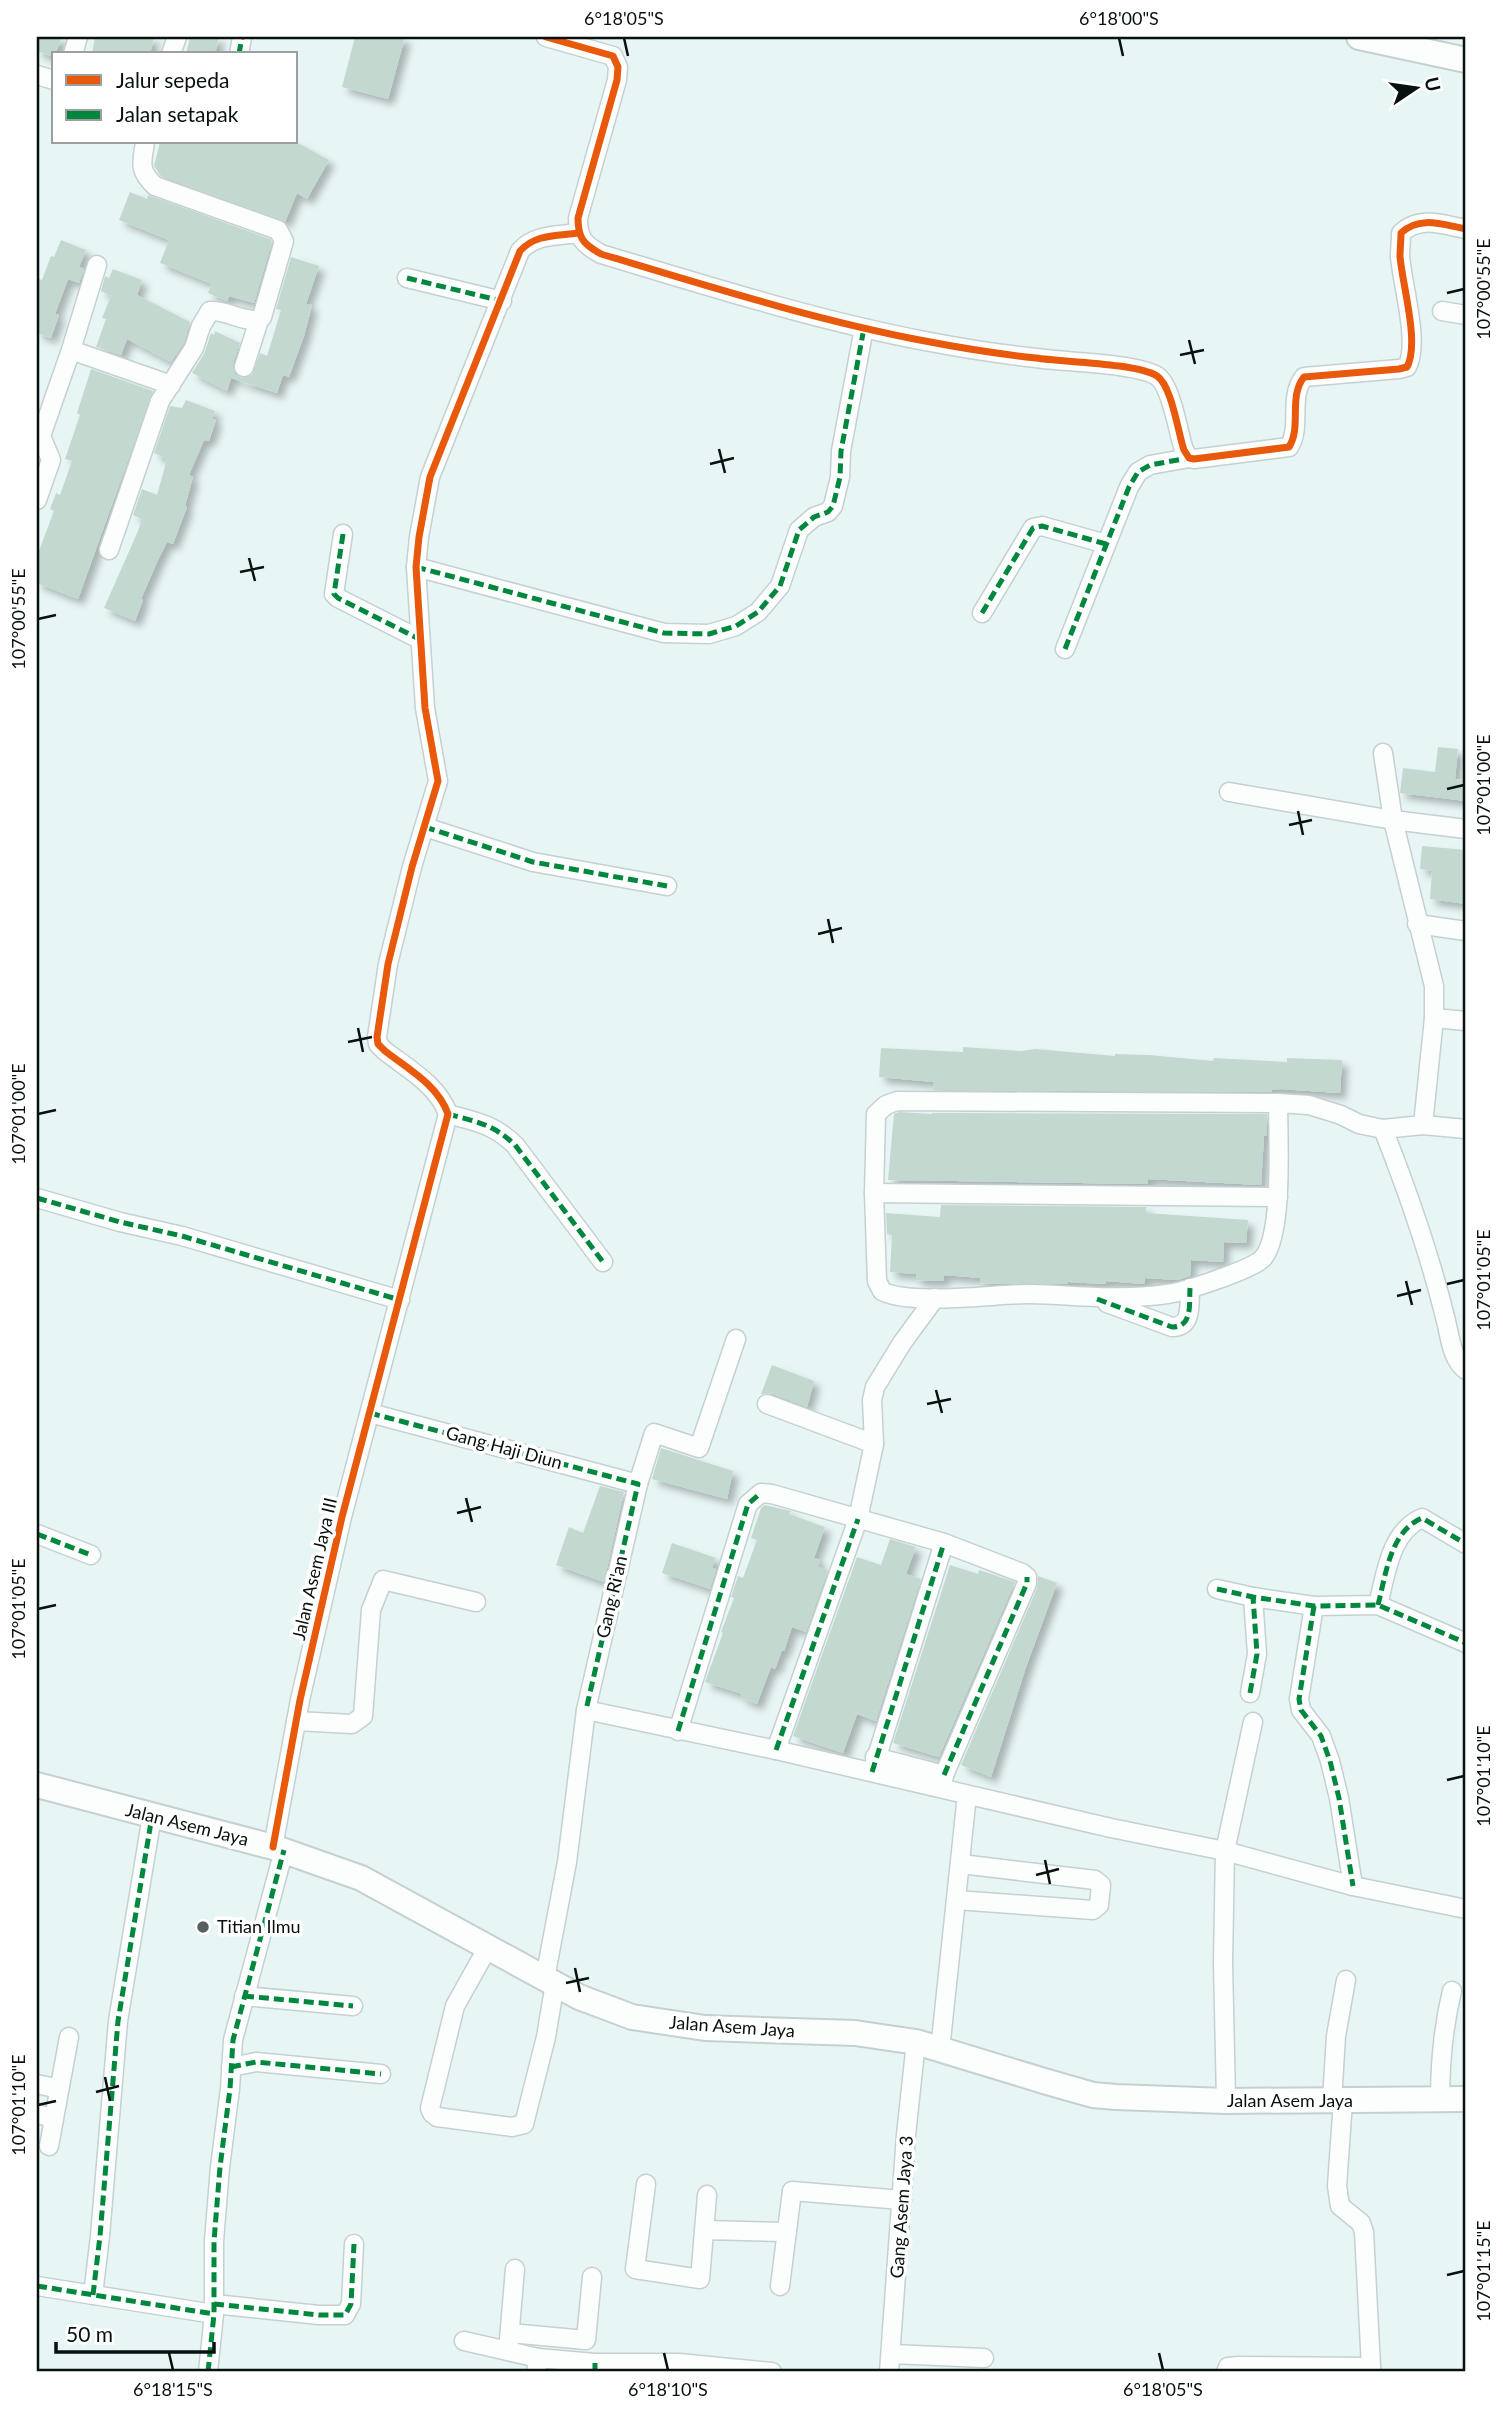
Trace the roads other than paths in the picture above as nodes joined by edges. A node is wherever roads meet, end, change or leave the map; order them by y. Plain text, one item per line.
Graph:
1 (546, 37) edge
2 (1359, 37) edge
3 (1466, 60) edge
4 (145, 144) edge
5 (1466, 229) edge
6 (578, 233) junction
7 (97, 265) dead end
8 (407, 278) dead end
9 (502, 301) junction
10 (1442, 310) dead end
11 (1466, 315) edge
12 (259, 320) junction
13 (864, 328) junction
14 (71, 350) junction
15 (244, 367) dead end
16 (171, 385) junction
17 (1189, 458) junction
18 (37, 500) edge
19 (343, 534) dead end
20 (1106, 544) junction
21 (109, 551) dead end
22 (416, 567) junction
23 (982, 613) dead end
24 (419, 639) junction
25 (1065, 649) dead end
26 (1383, 753) dead end
27 (1228, 792) dead end
28 (1393, 820) junction
29 (425, 827) junction
30 (1466, 829) edge
31 (667, 886) dead end
32 (1417, 924) junction
33 (1466, 931) edge
34 (1434, 1018) junction
35 (1466, 1021) edge
36 (1278, 1102) junction
37 (448, 1114) junction
38 (1423, 1125) junction
39 (1383, 1129) junction
40 (1466, 1129) edge
41 (874, 1193) junction
42 (1278, 1197) junction
43 (37, 1198) edge
44 (603, 1262) dead end
45 (1190, 1288) junction
46 (935, 1298) junction
47 (1097, 1299) junction
48 (400, 1300) junction
49 (736, 1339) dead end
50 (1466, 1370) edge
51 (767, 1404) dead end
52 (370, 1413) junction
53 (874, 1444) junction
54 (638, 1484) junction
55 (858, 1519) junction
56 (37, 1536) edge
57 (944, 1543) junction
58 (1466, 1544) edge
59 (91, 1555) dead end
60 (1217, 1589) dead end
61 (1253, 1597) junction
62 (476, 1602) dead end
63 (1378, 1605) junction
64 (1314, 1606) junction
65 (1466, 1643) edge
66 (1250, 1693) dead end
67 (586, 1710) junction
68 (296, 1721) junction
69 (1254, 1722) dead end
70 (678, 1731) junction
71 (776, 1750) junction
72 (874, 1764) junction
73 (943, 1782) junction
74 (37, 1785) edge
75 (967, 1795) junction
76 (152, 1816) junction
77 (278, 1849) junction
78 (1225, 1851) junction
79 (961, 1864) junction
80 (1353, 1886) junction
81 (956, 1900) junction
82 (1466, 1909) edge
83 (488, 1947) junction
84 (550, 1980) junction
85 (1346, 1980) dead end
86 (1452, 1991) dead end
87 (244, 1996) junction
88 (353, 2006) dead end
89 (69, 2036) dead end
90 (916, 2042) junction
91 (940, 2050) junction
92 (231, 2067) junction
93 (381, 2074) dead end
94 (37, 2084) edge
95 (59, 2089) junction
96 (1466, 2099) edge
97 (1440, 2100) junction
98 (1226, 2101) junction
99 (1337, 2101) junction
100 (46, 2116) edge
101 (49, 2146) dead end
102 (646, 2184) dead end
103 (707, 2194) dead end
104 (902, 2200) junction
105 (704, 2230) junction
106 (787, 2232) junction
107 (354, 2244) dead end
108 (515, 2269) dead end
109 (592, 2277) dead end
110 (37, 2286) edge
111 (780, 2286) dead end
112 (93, 2295) junction
113 (214, 2309) junction
114 (464, 2341) dead end
115 (509, 2342) junction
116 (891, 2354) junction
117 (984, 2358) dead end
118 (537, 2365) edge
119 (595, 2367) edge
120 (1316, 2369) edge
121 (1371, 2370) edge
122 (208, 2372) edge
123 (772, 2372) edge
124 (889, 2372) edge
125 (1226, 2372) edge

1 - 6 street
2 - 3 main road
4 - 12 street
5 - 17 street
6 - 9 street
6 - 13 street
7 - 14 street
8 - 9 street
9 - 22 street
10 - 11 street
12 - 15 street
12 - 16 street
13 - 17 street
13 - 22 street
14 - 16 street
14 - 18 street
16 - 21 street
17 - 20 street
19 - 24 street
20 - 23 street
20 - 25 street
22 - 24 street
24 - 29 street
26 - 28 street
27 - 28 street
28 - 30 street
28 - 32 street
29 - 31 street
29 - 37 street
32 - 33 street
32 - 34 street
34 - 35 street
34 - 38 street
36 - 39 street
36 - 41 street
36 - 42 street
37 - 44 street
37 - 48 street, Jalan Asem Jaya III
38 - 39 street
38 - 40 street
39 - 50 street
41 - 42 street
41 - 46 street
42 - 45 street
43 - 48 street
45 - 47 street
45 - 47 street
46 - 47 street
46 - 53 street
48 - 52 street, Jalan Asem Jaya III
49 - 54 street, Gang Ri'an
51 - 53 street
52 - 54 street, Gang Haji Diun
52 - 68 street, Jalan Asem Jaya III
53 - 55 street
54 - 67 street, Gang Ri'an
55 - 57 street
55 - 70 street
55 - 71 street
56 - 59 street
57 - 72 street
57 - 73 street
58 - 63 street
60 - 61 street
61 - 64 street
61 - 66 street
62 - 68 street
63 - 64 street
63 - 65 street
64 - 80 street
67 - 70 street
67 - 84 street, Gang Ri'an
68 - 77 street, Jalan Asem Jaya III
69 - 78 street
70 - 71 street
71 - 72 street
72 - 73 street
73 - 75 street
74 - 76 main road, Jalan Asem Jaya
75 - 78 street
75 - 79 street
76 - 77 main road, Jalan Asem Jaya
76 - 112 street
77 - 83 main road, Jalan Asem Jaya
77 - 87 street, Jalan Asem Jaya III
78 - 80 street
78 - 98 street
79 - 81 street
79 - 81 street
80 - 82 street
81 - 91 street
83 - 84 main road, Jalan Asem Jaya
83 - 84 street, Gang Ri'an
84 - 90 main road, Jalan Asem Jaya
85 - 99 street
86 - 97 street
87 - 88 street
87 - 92 street, Jalan Asem Jaya III
89 - 95 street
90 - 91 main road, Jalan Asem Jaya
90 - 104 street, Gang Asem Jaya 3
91 - 98 main road, Jalan Asem Jaya
92 - 93 street
92 - 113 street, Jalan Asem Jaya III
94 - 95 street
95 - 100 street
96 - 97 main road, Jalan Asem Jaya
97 - 99 main road, Jalan Asem Jaya
98 - 99 main road, Jalan Asem Jaya
99 - 121 street
100 - 101 street
102 - 105 street
103 - 105 street
104 - 106 street
104 - 116 street, Gang Asem Jaya 3
105 - 106 street
106 - 111 street
107 - 113 street
108 - 115 street
109 - 115 street
110 - 112 street
112 - 113 street
113 - 122 street, Jalan Asem Jaya III
114 - 115 street
115 - 118 street
116 - 117 street
116 - 124 street, Gang Asem Jaya 3
118 - 119 street
119 - 123 street
120 - 121 street
120 - 125 street

